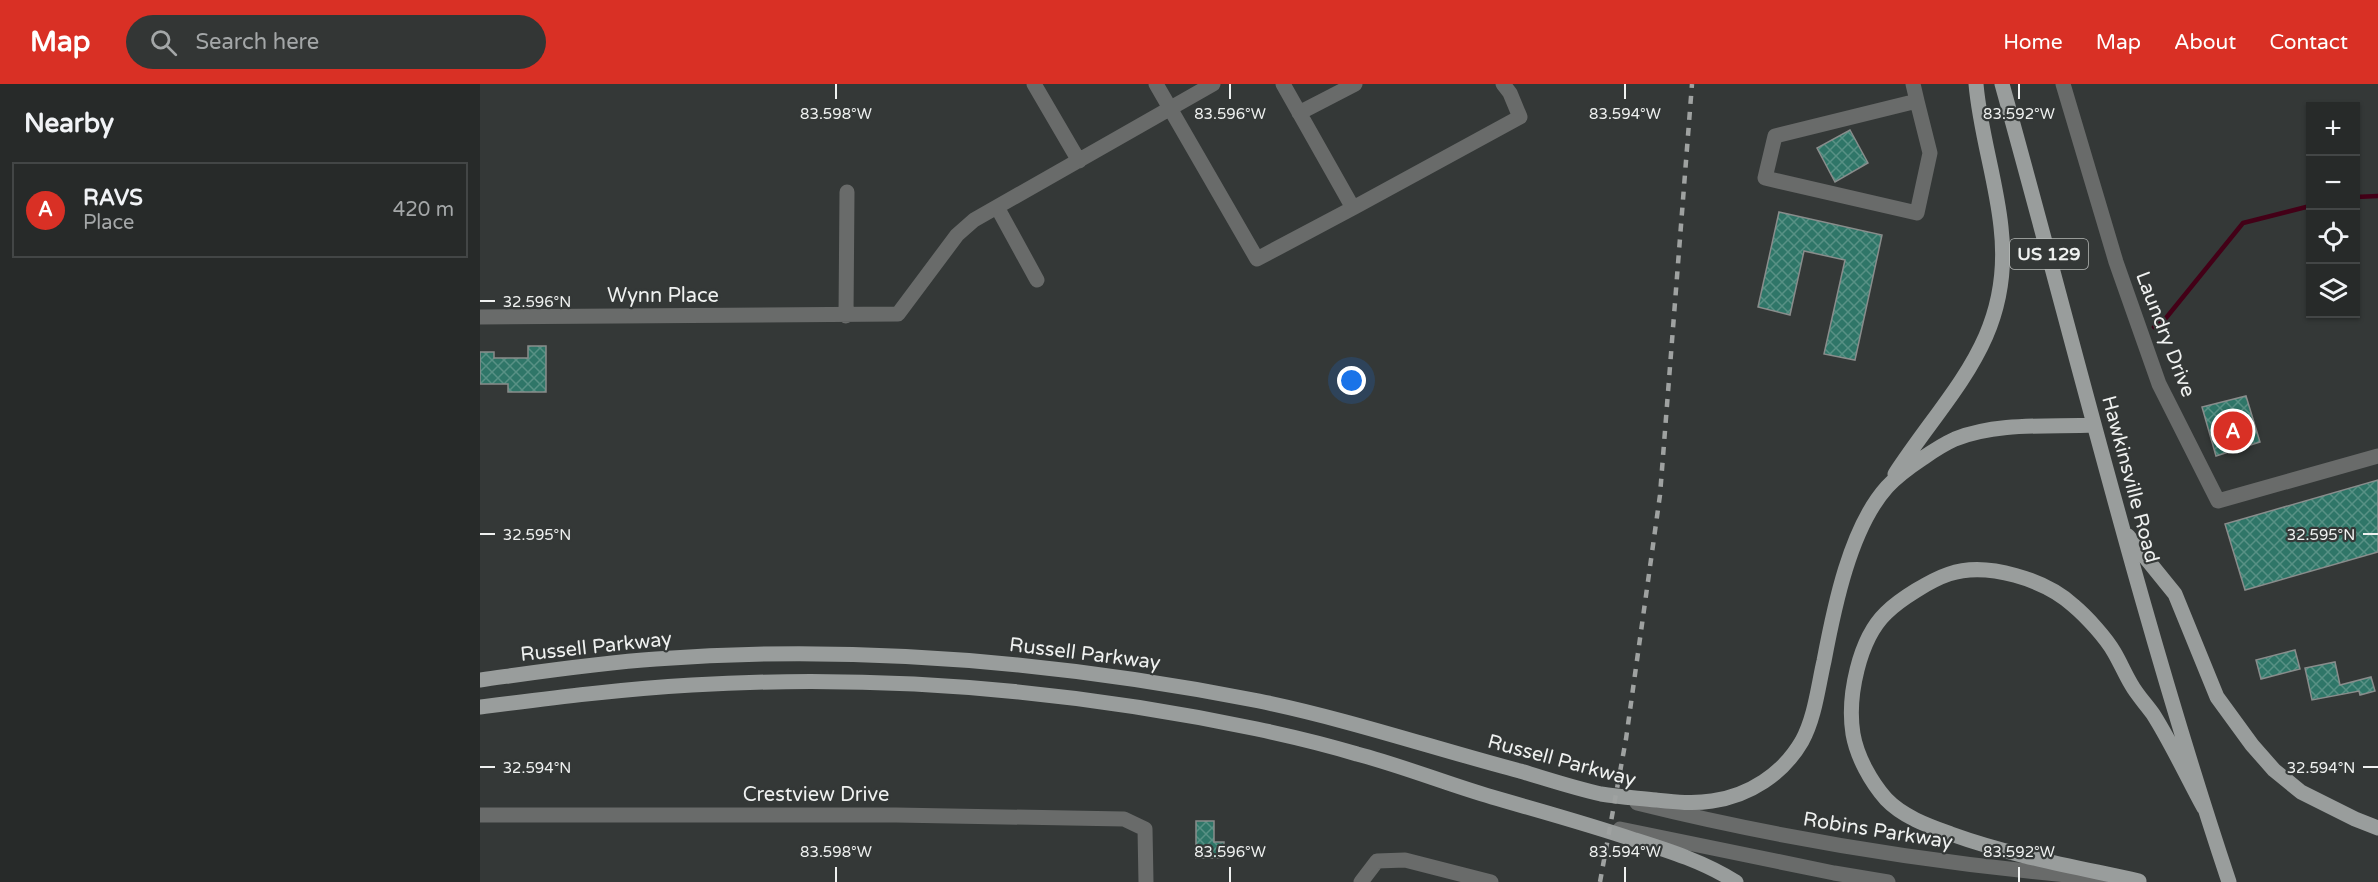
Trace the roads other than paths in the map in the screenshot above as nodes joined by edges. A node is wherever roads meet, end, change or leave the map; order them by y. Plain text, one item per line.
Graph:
1 (1034, 84) edge
2 (1156, 84) edge
3 (1213, 84) edge
4 (1283, 84) edge
5 (1355, 84) edge
6 (1503, 84) edge
7 (1912, 84) edge
8 (1976, 84) edge
9 (2002, 84) edge
10 (2063, 84) edge
11 (1917, 101) junction
12 (1170, 109) junction
13 (1299, 113) junction
14 (1079, 160) junction
15 (847, 192) dead end
16 (997, 207) junction
17 (1353, 208) junction
18 (1037, 280) dead end
19 (480, 316) edge
20 (846, 316) junction
21 (2094, 425) junction
22 (2378, 456) edge
23 (1886, 487) junction
24 (2122, 529) junction
25 (480, 680) edge
26 (480, 707) edge
27 (1672, 806) junction
28 (2204, 808) junction
29 (480, 815) edge
30 (2378, 828) edge
31 (1663, 844) junction
32 (2139, 881) edge
33 (1146, 882) edge
34 (1361, 882) edge
35 (1491, 882) edge
36 (1736, 882) edge
37 (1888, 882) edge
38 (2151, 882) edge
39 (2229, 882) edge

1 - 14 street
2 - 12 street
3 - 12 street
4 - 13 street
5 - 13 street
6 - 17 street
7 - 11 street
8 - 23 main road, Russell Parkway
9 - 21 main road, Hawkinsville Road / US 129
10 - 22 street, Laundry Drive
11 - 11 street
12 - 14 street
12 - 17 street
13 - 17 street
14 - 16 street
15 - 20 street
16 - 18 street
16 - 20 street, Wynn Place
19 - 20 street, Wynn Place
21 - 23 main road
21 - 24 main road, Hawkinsville Road / US 129
23 - 27 main road, Russell Parkway
24 - 28 main road, Hawkinsville Road / US 129
24 - 30 main road
25 - 27 main road, Russell Parkway
26 - 31 main road
27 - 32 street, Robins Parkway
28 - 32 main road
28 - 39 main road, Hawkinsville Road / US 129
29 - 33 street, Crestview Drive
31 - 36 main road
31 - 37 street
32 - 38 street, Robins Parkway
34 - 35 street

